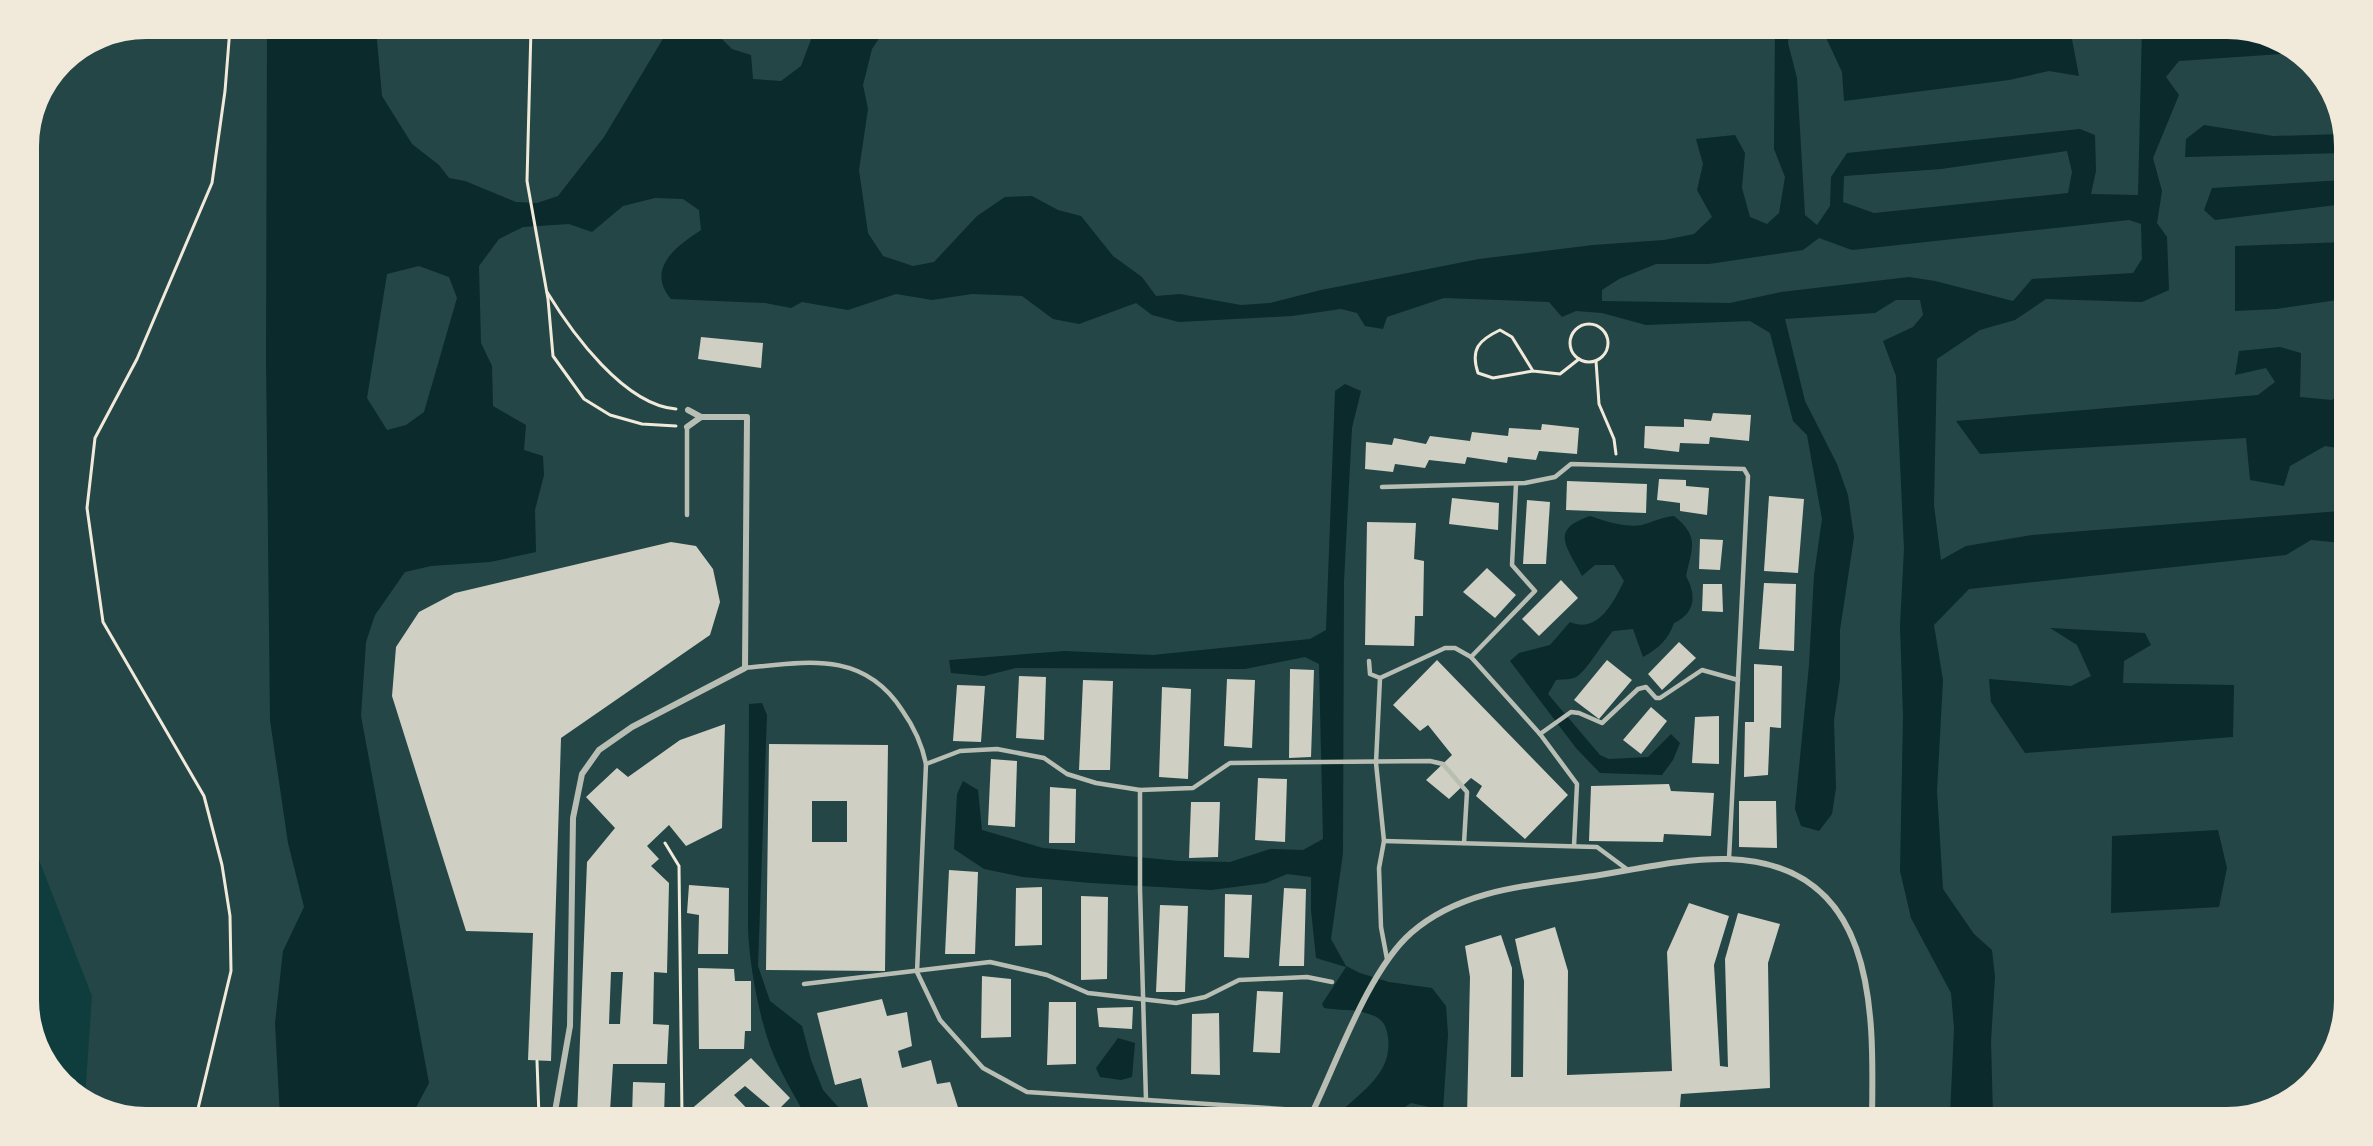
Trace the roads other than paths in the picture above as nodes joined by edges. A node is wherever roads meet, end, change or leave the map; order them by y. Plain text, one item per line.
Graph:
1 (688, 410) road end
2 (701, 417) junction
3 (687, 427) joint
4 (1516, 484) junction
5 (1382, 487) dead end
6 (687, 515) dead end
7 (1471, 657) junction
8 (1369, 661) dead end
9 (745, 668) junction
10 (1380, 678) junction
11 (1738, 680) junction
12 (1539, 734) junction
13 (1376, 763) junction
14 (926, 764) junction
15 (1140, 790) junction
16 (1384, 841) junction
17 (1464, 843) junction
18 (1574, 846) junction
19 (1729, 859) junction
20 (1628, 870) junction
21 (1387, 959) junction
22 (917, 972) junction
23 (1332, 982) dead end
24 (804, 984) dead end
25 (1142, 998) junction
26 (1146, 1100) junction
27 (556, 1107) edge
28 (1230, 1107) edge
29 (1316, 1107) edge
30 (1872, 1107) edge

1 - 2 street
2 - 3 street
2 - 9 street
3 - 6 lane
4 - 5 lane
4 - 7 lane
4 - 11 lane
7 - 10 lane
7 - 12 lane
8 - 10 lane
9 - 14 lane
9 - 27 street
10 - 13 lane
11 - 12 lane
11 - 19 lane
12 - 18 lane
13 - 15 lane
13 - 16 lane
13 - 17 lane
14 - 15 lane
14 - 22 lane
15 - 25 lane
16 - 17 lane
16 - 21 lane
17 - 18 lane
18 - 20 lane
19 - 20 street
19 - 30 street
20 - 21 street
21 - 29 street
22 - 24 lane
22 - 25 lane
22 - 26 lane
23 - 25 lane
25 - 26 lane
26 - 28 lane

